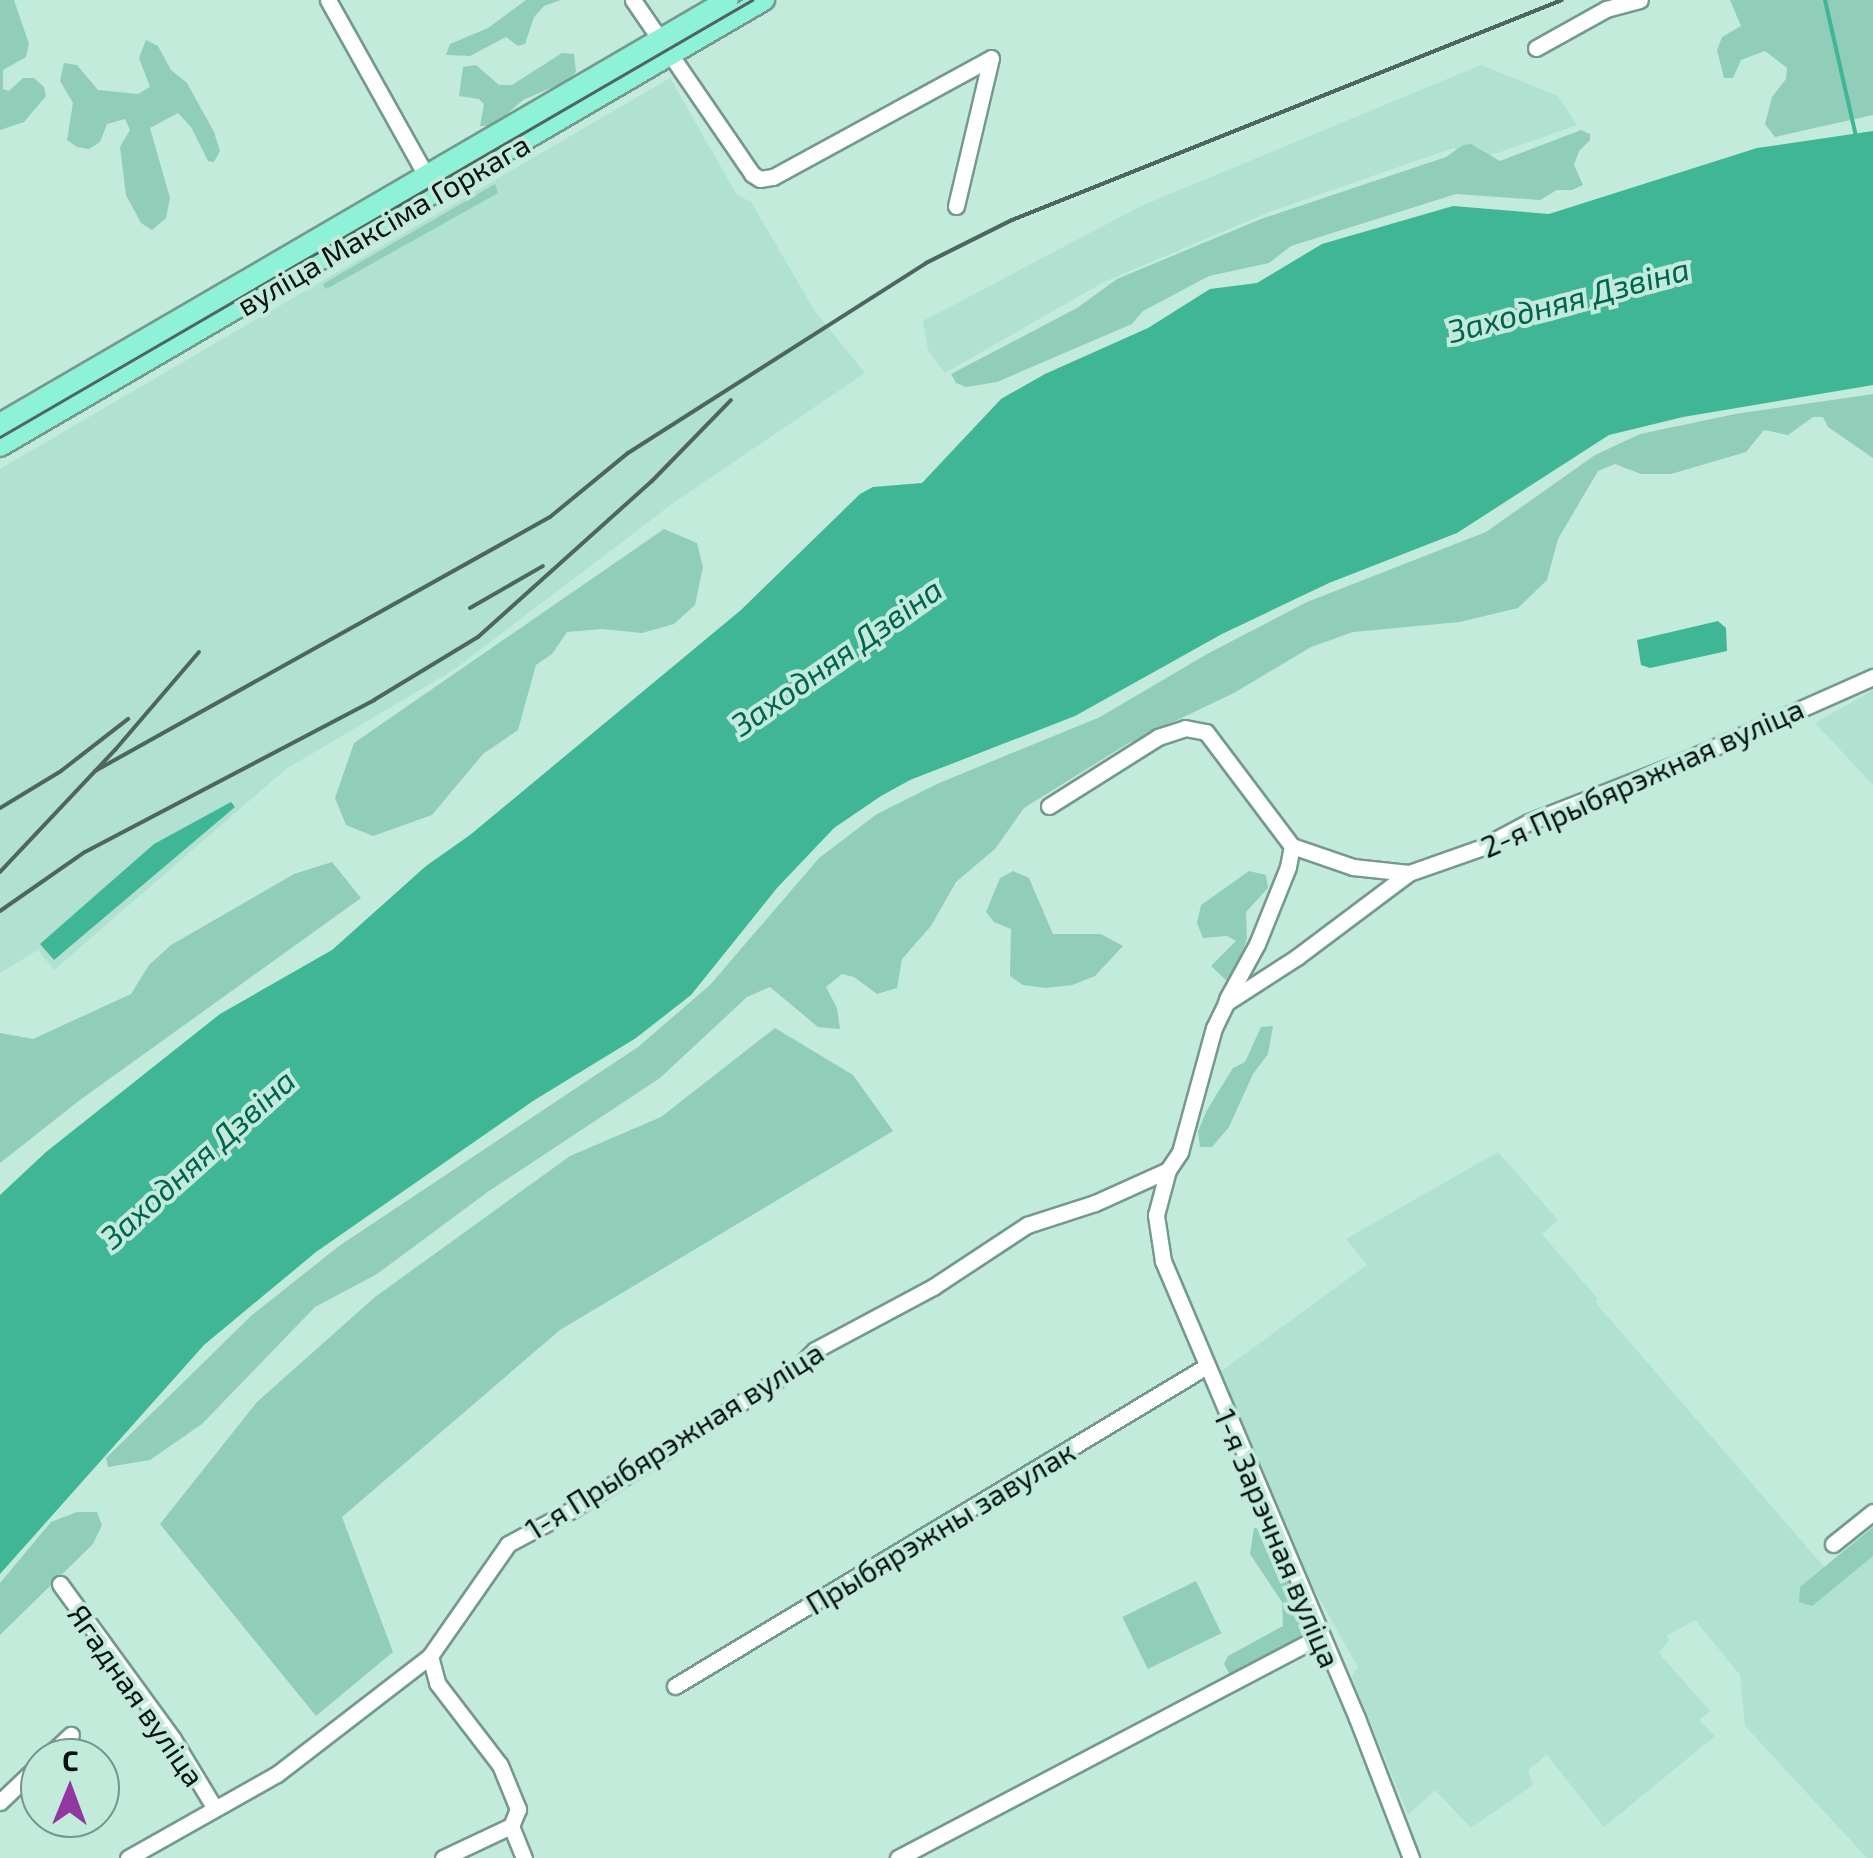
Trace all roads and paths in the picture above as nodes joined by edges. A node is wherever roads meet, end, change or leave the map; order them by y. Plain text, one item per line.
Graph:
1 (328, 0) edge
2 (633, 0) edge
3 (728, 0) edge
4 (764, 0) edge
5 (1640, 0) edge
6 (665, 48) junction
7 (1536, 48) dead end
8 (426, 175) junction
9 (436, 194) junction
10 (956, 206) dead end
11 (299, 248) junction
12 (310, 268) junction
13 (0, 424) edge
14 (0, 446) edge
15 (1873, 678) edge
16 (1049, 806) dead end
17 (1292, 846) junction
18 (1409, 873) junction
19 (1226, 1003) junction
20 (1168, 1170) junction
21 (1127, 1189) junction
22 (1156, 1215) junction
23 (1205, 1366) junction
24 (1873, 1512) edge
25 (1833, 1544) dead end
26 (60, 1584) dead end
27 (1320, 1637) junction
28 (430, 1656) junction
29 (675, 1686) dead end
30 (70, 1735) dead end
31 (67, 1738) edge
32 (20, 1783) edge
33 (0, 1802) edge
34 (214, 1807) junction
35 (511, 1826) junction
36 (128, 1858) edge
37 (443, 1858) edge
38 (524, 1858) edge
39 (898, 1858) edge
40 (1411, 1858) edge

1 - 8 street
2 - 6 street
3 - 6 main road, вуліца Максіма Горкага
4 - 6 main road, вуліца Максіма Горкага
5 - 7 street
6 - 8 main road, вуліца Максіма Горкага
6 - 9 main road, вуліца Максіма Горкага
6 - 10 street
8 - 9 street
8 - 11 main road, вуліца Максіма Горкага
9 - 12 main road, вуліца Максіма Горкага
11 - 12 street
11 - 13 main road, вуліца Максіма Горкага
12 - 14 main road, вуліца Максіма Горкага
15 - 18 street, 2-я Прыбярэжная вуліца
16 - 17 street
17 - 18 street
17 - 19 street, 1-я Зарэчная вуліца
18 - 19 street
19 - 20 street, 1-я Зарэчная вуліца
20 - 21 street, 1-я Прыбярэжная вуліца
20 - 22 street, 1-я Зарэчная вуліца
21 - 22 street
21 - 28 street, 1-я Прыбярэжная вуліца
22 - 23 street, 1-я Зарэчная вуліца
23 - 27 street, 1-я Зарэчная вуліца
23 - 29 street, Прыбярэжны завулак
24 - 25 street
26 - 34 street, Ягадная вуліца
27 - 39 street
27 - 40 street, 1-я Зарэчная вуліца
28 - 34 street, 1-я Прыбярэжная вуліца
28 - 35 street
30 - 31 street
32 - 33 street
34 - 36 street, 1-я Прыбярэжная вуліца
35 - 37 street
35 - 38 street

